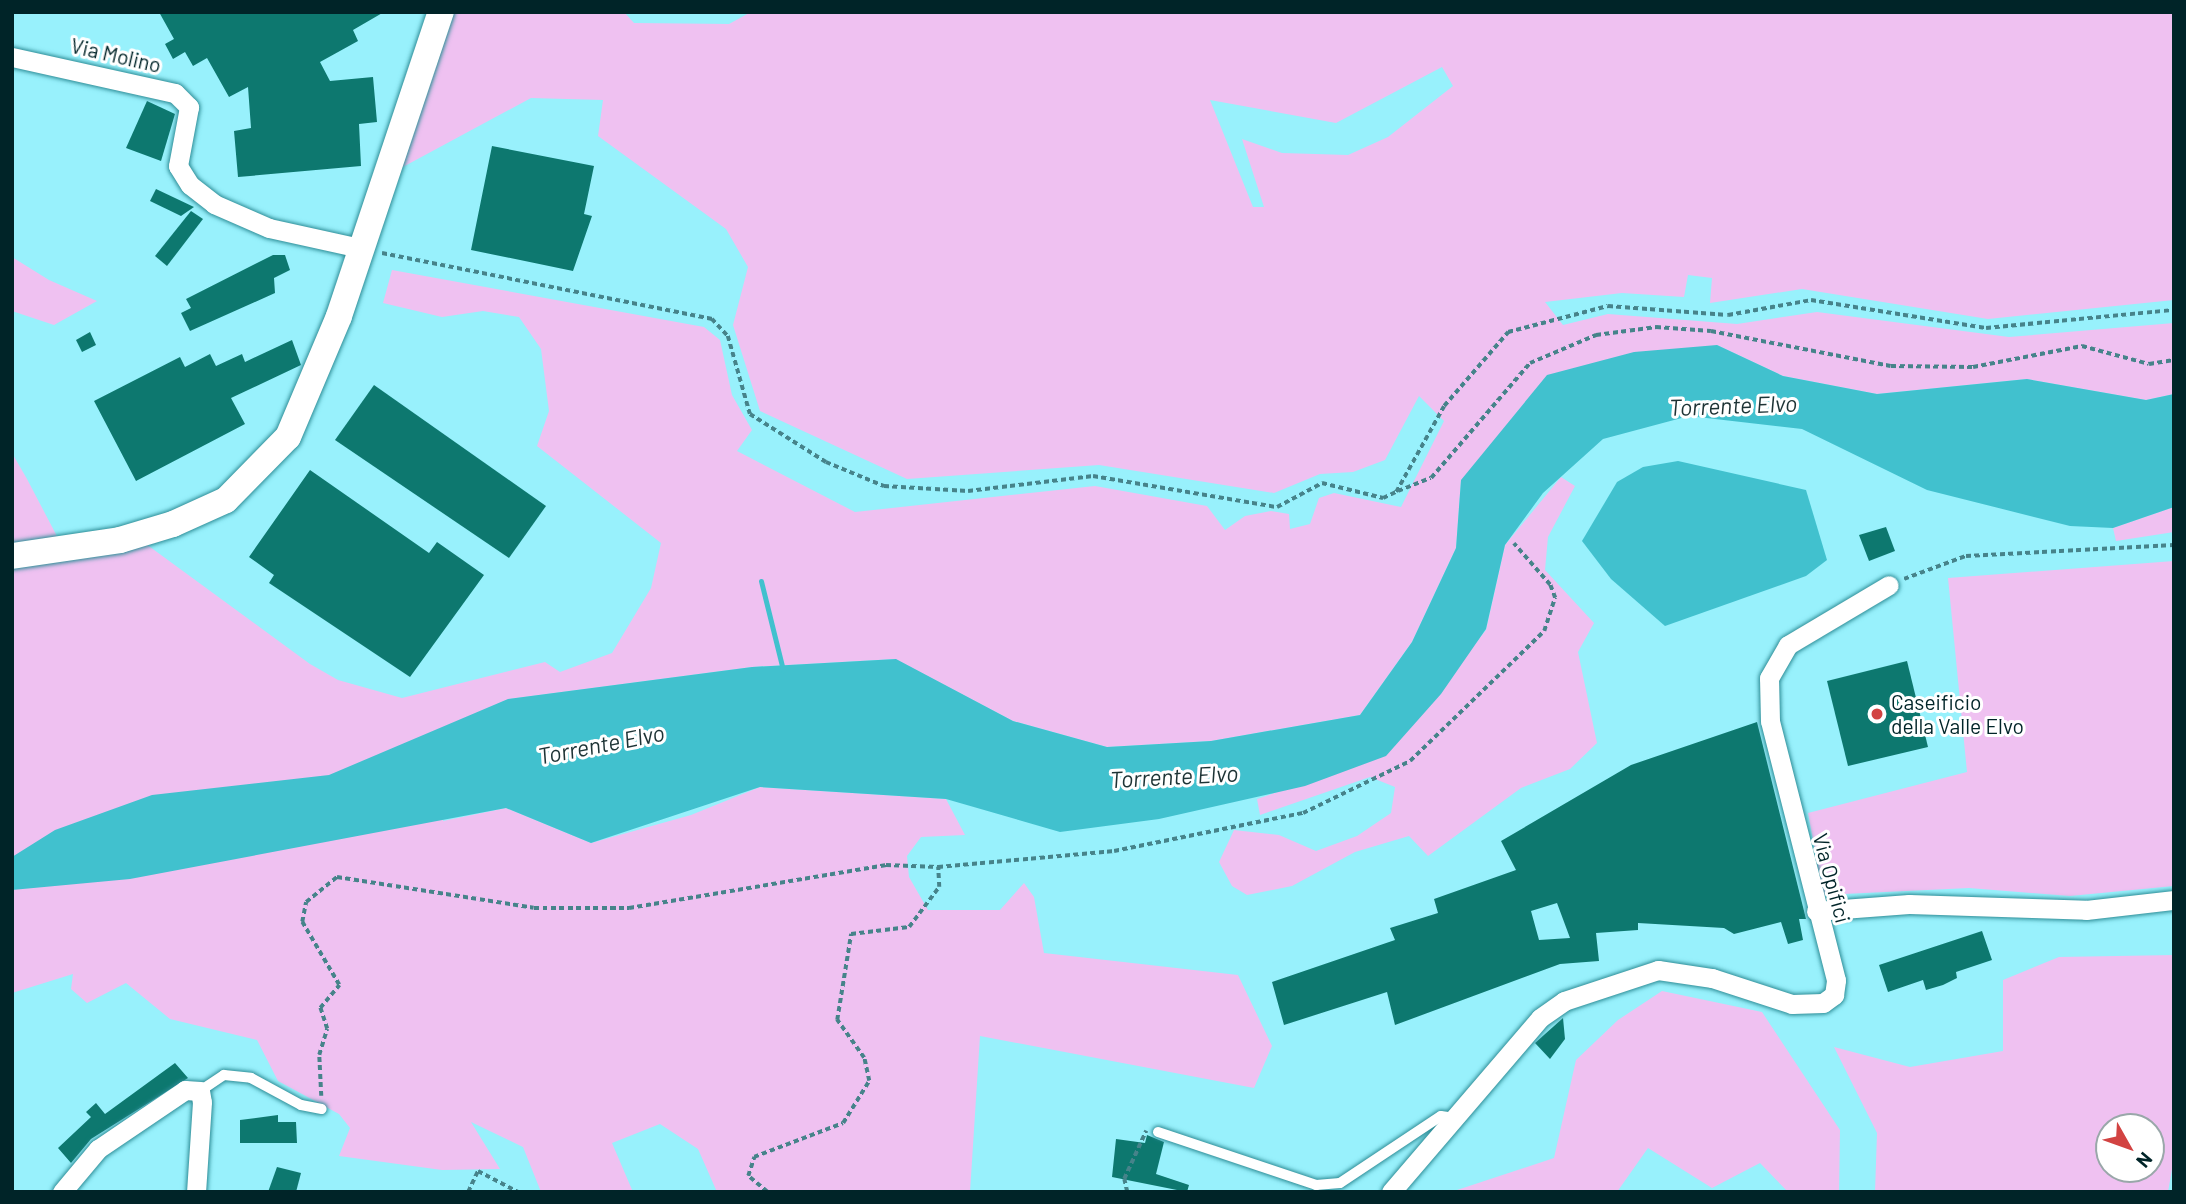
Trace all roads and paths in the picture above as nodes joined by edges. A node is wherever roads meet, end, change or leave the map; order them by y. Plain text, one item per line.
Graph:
1 (441, 12) edge
2 (12, 57) edge
3 (360, 248) junction
4 (2174, 310) edge
5 (2174, 360) edge
6 (1396, 492) junction
7 (1514, 544) dead end
8 (2174, 545) edge
9 (12, 556) edge
10 (1889, 585) joint
11 (938, 867) junction
12 (2174, 900) edge
13 (1816, 911) junction
14 (200, 1091) junction
15 (322, 1109) joint
16 (1456, 1118) junction
17 (1158, 1132) joint
18 (62, 1192) edge
19 (196, 1192) edge
20 (468, 1192) edge
21 (518, 1192) edge
22 (767, 1192) edge
23 (1127, 1192) edge
24 (1391, 1192) edge

1 - 3 street
2 - 3 street, Via Molino
3 - 6 path
3 - 9 street
4 - 6 path
5 - 6 path
7 - 11 path
8 - 10 path
10 - 13 street, Via Opifici
11 - 15 path
11 - 22 path
12 - 13 street
13 - 16 street, Via Opifici
14 - 15 lane
14 - 18 street
14 - 19 street
16 - 17 lane
16 - 24 street, Via Opifici
17 - 23 path
20 - 21 path

